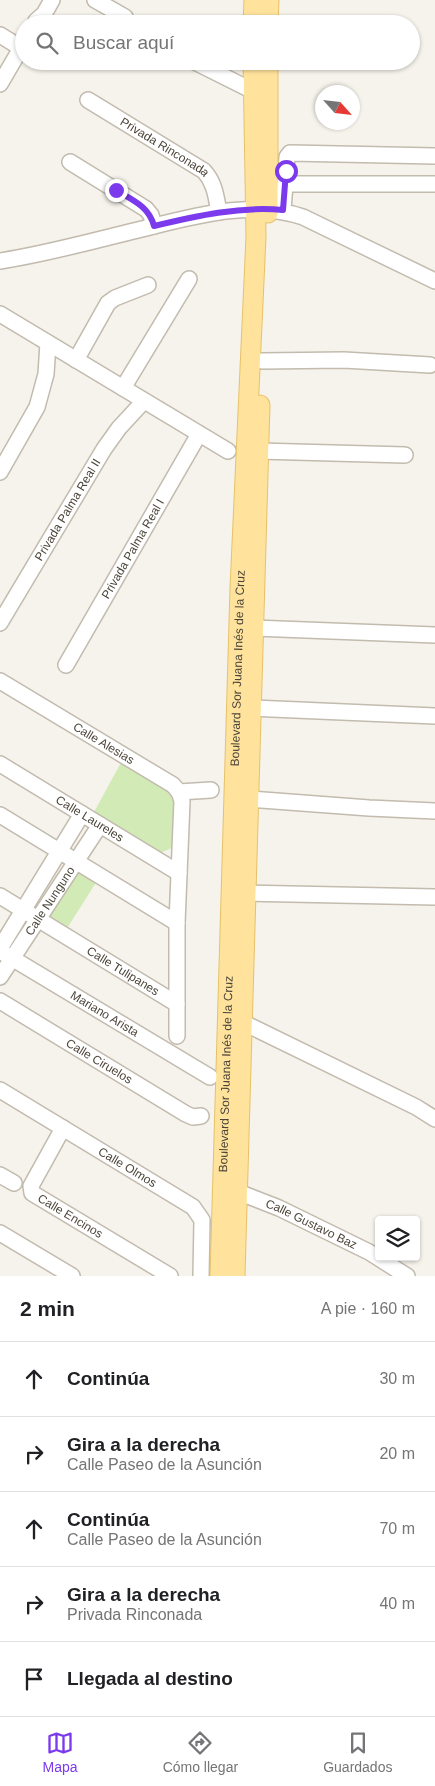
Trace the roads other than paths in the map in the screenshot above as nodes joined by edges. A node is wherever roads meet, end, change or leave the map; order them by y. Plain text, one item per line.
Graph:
1 (44, 0) edge
2 (52, 0) edge
3 (95, 0) edge
4 (254, 0) edge
5 (269, 0) edge
6 (38, 15) edge
7 (43, 15) edge
8 (121, 15) edge
9 (253, 15) edge
10 (268, 15) edge
11 (0, 35) edge
12 (15, 42) edge
13 (15, 57) edge
14 (211, 70) edge
15 (253, 70) edge
16 (268, 70) edge
17 (0, 84) edge
18 (253, 91) junction
19 (88, 100) dead end
20 (435, 156) edge
21 (70, 162) dead end
22 (285, 184) junction
23 (435, 184) edge
24 (269, 209) junction
25 (219, 212) junction
26 (154, 226) junction
27 (0, 261) edge
28 (189, 279) dead end
29 (435, 282) edge
30 (148, 286) dead end
31 (0, 314) edge
32 (48, 342) junction
33 (76, 360) junction
34 (262, 361) junction
35 (430, 365) dead end
36 (123, 388) junction
37 (144, 401) junction
38 (199, 434) junction
39 (228, 451) dead end
40 (259, 451) junction
41 (404, 455) dead end
42 (0, 472) edge
43 (0, 623) edge
44 (253, 628) junction
45 (435, 635) edge
46 (66, 665) dead end
47 (0, 681) edge
48 (251, 708) junction
49 (435, 716) edge
50 (0, 764) edge
51 (211, 790) dead end
52 (179, 792) junction
53 (249, 799) junction
54 (435, 810) edge
55 (82, 814) junction
56 (0, 815) edge
57 (100, 825) junction
58 (68, 856) junction
59 (179, 873) junction
60 (245, 893) junction
61 (0, 896) edge
62 (435, 897) edge
63 (24, 911) junction
64 (38, 919) junction
65 (177, 922) junction
66 (4, 952) edge
67 (0, 977) edge
68 (0, 1002) edge
69 (177, 1004) junction
70 (242, 1022) junction
71 (177, 1036) dead end
72 (210, 1077) dead end
73 (0, 1090) edge
74 (201, 1116) dead end
75 (435, 1119) edge
76 (63, 1128) junction
77 (0, 1175) edge
78 (14, 1183) dead end
79 (238, 1192) junction
80 (0, 1233) edge
81 (72, 1276) edge
82 (170, 1276) edge
83 (201, 1276) edge
84 (220, 1276) edge
85 (235, 1276) edge
86 (406, 1276) edge

1 - 6 street
2 - 7 street
3 - 8 street
4 - 9 main road
5 - 10 main road
11 - 12 street
13 - 17 street
14 - 18 street
15 - 18 main road, Boulevard Sor Juana Inés de la Cruz
16 - 24 main road, Boulevard Sor Juana Inés de la Cruz
18 - 24 main road, Boulevard Sor Juana Inés de la Cruz
19 - 25 street, Privada Rinconada
20 - 22 street
21 - 26 street
22 - 23 street
22 - 24 street
24 - 25 street
24 - 29 street
24 - 34 main road, Boulevard Sor Juana Inés de la Cruz
24 - 84 main road, Boulevard Sor Juana Inés de la Cruz
25 - 26 street
26 - 27 street
28 - 36 street
30 - 33 street
31 - 32 street
32 - 33 street
32 - 42 street
33 - 36 street
34 - 35 street
34 - 40 main road, Boulevard Sor Juana Inés de la Cruz
36 - 37 street
37 - 38 street
37 - 43 street, Privada Palma Real II
38 - 39 street
38 - 46 street, Privada Palma Real I
40 - 41 street
40 - 44 main road, Boulevard Sor Juana Inés de la Cruz
44 - 45 street
44 - 48 main road, Boulevard Sor Juana Inés de la Cruz
47 - 52 street, Calle Alesias
48 - 49 street
48 - 53 main road, Boulevard Sor Juana Inés de la Cruz
50 - 55 street, Calle Laureles
51 - 52 street
52 - 59 street, Calle Tulipanes
53 - 54 street
53 - 60 main road, Boulevard Sor Juana Inés de la Cruz
55 - 57 street, Calle Laureles
55 - 58 street, Calle Nunguno
56 - 58 street
57 - 58 street, Calle Nunguno
57 - 59 street, Calle Laureles
58 - 63 street, Calle Nunguno
58 - 64 street, Calle Nunguno
58 - 65 street
59 - 65 street, Calle Tulipanes
60 - 62 street
60 - 70 main road, Boulevard Sor Juana Inés de la Cruz
61 - 63 street, Calle Tulipanes
63 - 64 street, Calle Tulipanes
63 - 66 street, Calle Nunguno
64 - 66 street, Calle Nunguno
64 - 69 street, Calle Tulipanes
65 - 69 street, Calle Tulipanes
66 - 67 street, Calle Nunguno
66 - 72 street, Mariano Arista
68 - 74 street, Calle Ciruelos
69 - 71 street
70 - 75 street
70 - 79 main road, Boulevard Sor Juana Inés de la Cruz
73 - 76 street, Calle Olmos
76 - 82 street, Calle Encinos
76 - 83 street, Calle Olmos
77 - 78 street
79 - 85 main road, Boulevard Sor Juana Inés de la Cruz
79 - 86 street, Calle Gustavo Baz
80 - 81 street

